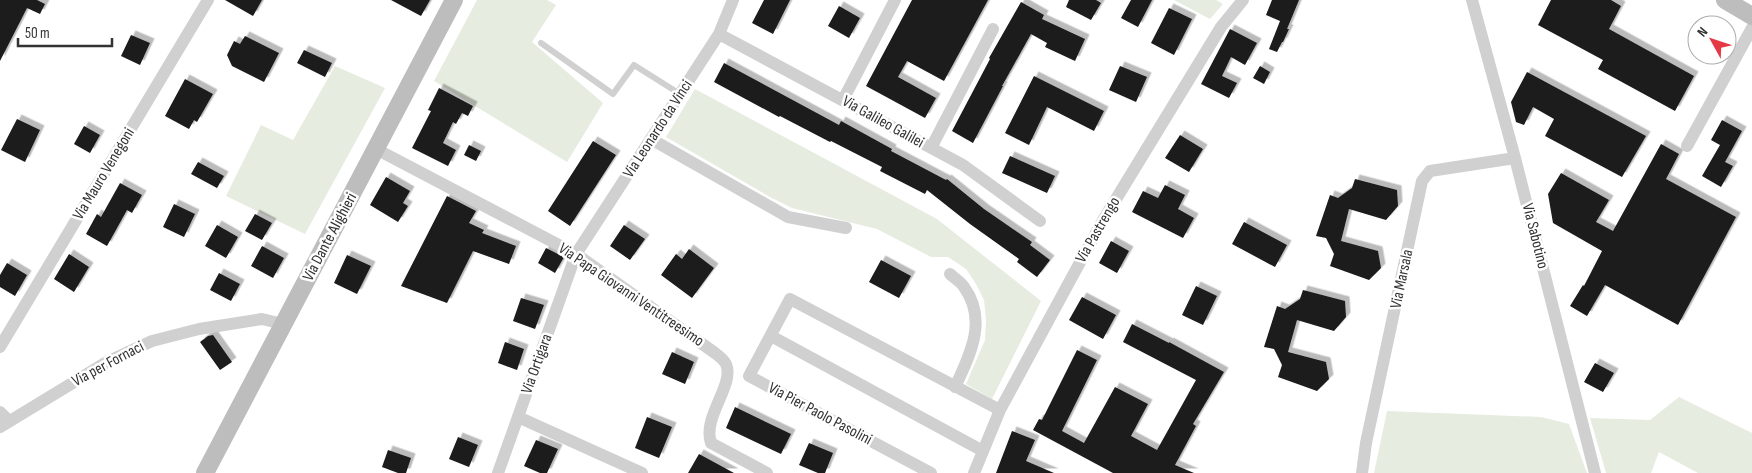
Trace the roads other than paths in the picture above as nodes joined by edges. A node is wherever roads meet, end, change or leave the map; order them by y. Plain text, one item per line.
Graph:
1 (208, 0) edge
2 (454, 0) edge
3 (733, 0) edge
4 (895, 0) edge
5 (1243, 0) edge
6 (1472, 0) edge
7 (1725, 0) edge
8 (1752, 16) edge
9 (1752, 28) edge
10 (993, 29) dead end
11 (719, 34) junction
12 (541, 43) dead end
13 (680, 94) junction
14 (843, 100) junction
15 (651, 139) junction
16 (1687, 146) dead end
17 (931, 148) junction
18 (376, 149) junction
19 (1515, 158) junction
20 (1040, 221) dead end
21 (846, 228) dead end
22 (576, 254) junction
23 (950, 274) dead end
24 (284, 324) junction
25 (771, 336) junction
26 (0, 347) edge
27 (956, 387) junction
28 (1000, 410) junction
29 (518, 417) junction
30 (3, 420) edge
31 (983, 451) junction
32 (205, 473) edge
33 (498, 473) edge
34 (642, 473) edge
35 (767, 473) edge
36 (931, 473) edge
37 (974, 473) edge
38 (1362, 473) edge
39 (1595, 473) edge

1 - 26 street, Via Mauro Venegoni
2 - 18 street, Via Dante Alighieri
3 - 11 street, Via Leonardo da Vinci
4 - 14 street
5 - 28 street, Via Pastrengo
6 - 19 street, Via Sabotino
7 - 8 street
9 - 16 street
10 - 17 street
11 - 13 street, Via Leonardo da Vinci
11 - 14 street, Via Galileo Galilei
12 - 13 lane
13 - 15 street, Via Leonardo da Vinci
14 - 17 street, Via Galileo Galilei
15 - 21 street
15 - 22 street, Via Leonardo da Vinci
17 - 20 street, Via Galileo Galilei
18 - 22 street, Via Papa Giovanni Ventitreesimo
18 - 24 street, Via Dante Alighieri
19 - 38 street, Via Marsala
19 - 39 street, Via Sabotino
22 - 29 street, Via Ortigara
22 - 35 street, Via Papa Giovanni Ventitreesimo
23 - 27 street
24 - 30 street, Via per Fornaci
24 - 32 street, Via Dante Alighieri
25 - 27 street, Via Pier Paolo Pasolini
25 - 31 street
25 - 36 street, Via Pier Paolo Pasolini
27 - 28 street, Via Pier Paolo Pasolini
28 - 31 street, Via Pastrengo
29 - 33 street, Via Ortigara
29 - 34 street
31 - 37 street, Via Pastrengo

